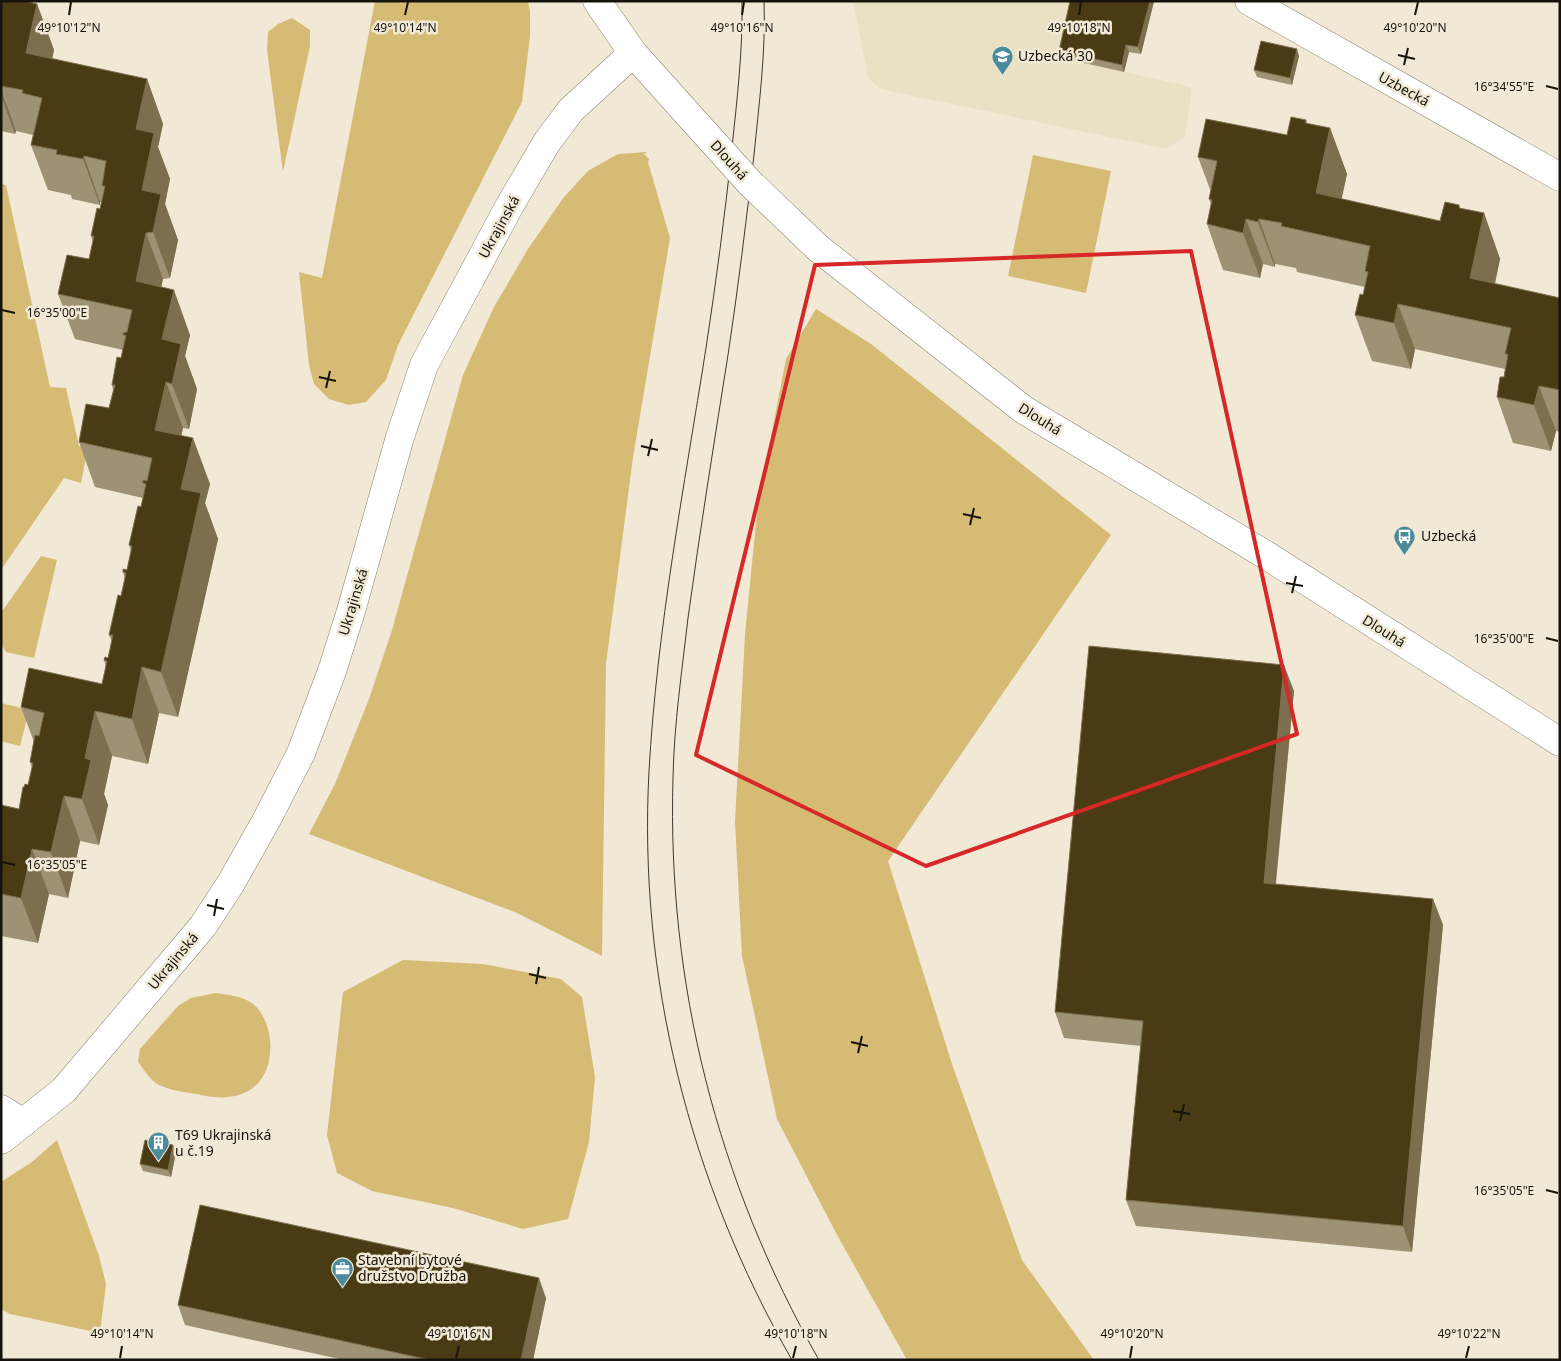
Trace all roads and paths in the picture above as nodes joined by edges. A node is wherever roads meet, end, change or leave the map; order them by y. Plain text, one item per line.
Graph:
1 (597, 1) edge
2 (1249, 1) edge
3 (633, 54) junction
4 (1560, 177) edge
5 (1560, 742) edge
6 (12, 1116) edge
7 (1, 1140) edge

1 - 3 street, Dlouhá
2 - 4 street, Uzbecká
3 - 5 street, Dlouhá, bridge
3 - 6 street, Ukrajinská
6 - 7 street, Ukrajinská

